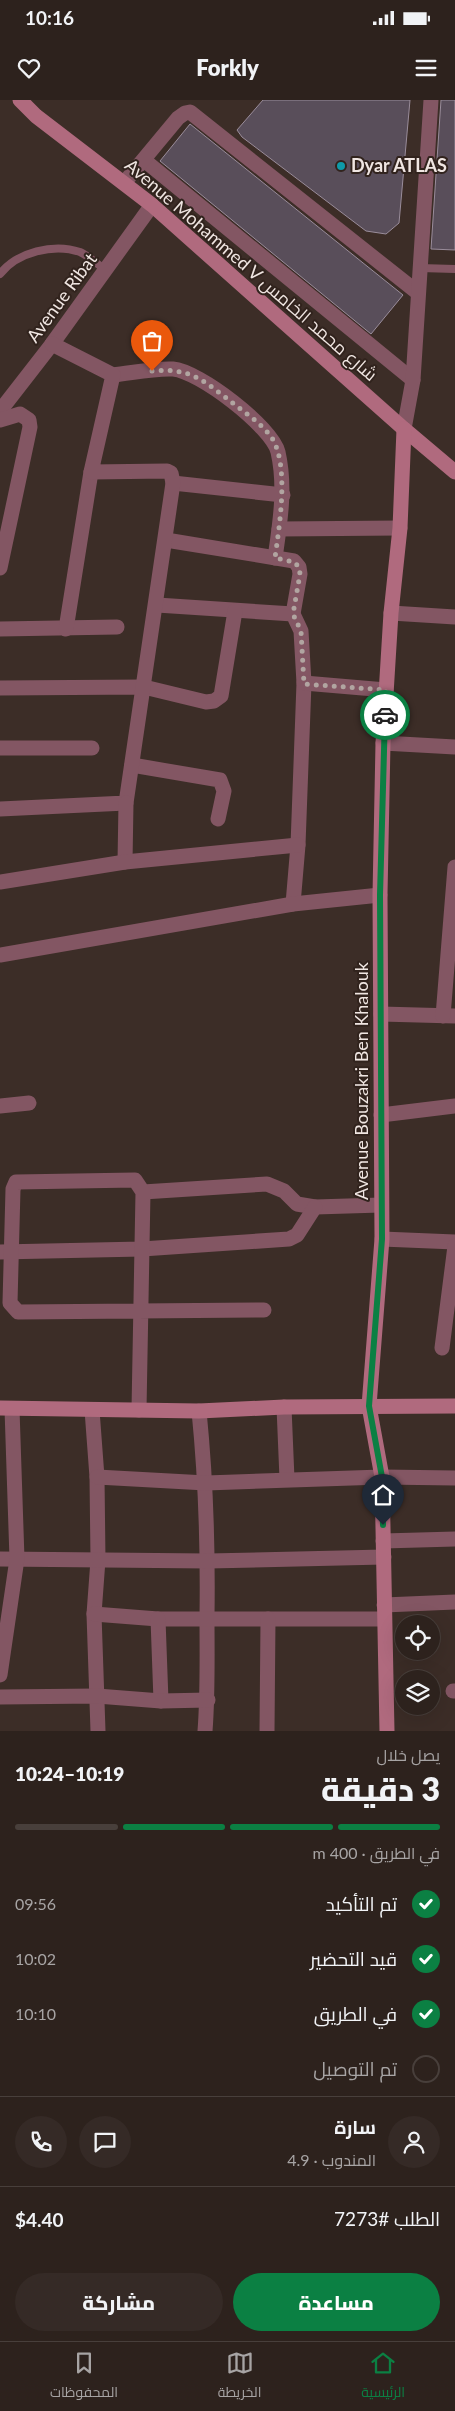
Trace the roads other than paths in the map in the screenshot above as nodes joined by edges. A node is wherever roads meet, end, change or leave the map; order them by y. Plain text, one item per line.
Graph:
1 (20, 100) edge
2 (431, 100) edge
3 (144, 160) junction
4 (124, 183) junction
5 (152, 205) junction
6 (419, 268) junction
7 (455, 269) edge
8 (106, 270) junction
9 (0, 274) edge
10 (417, 292) junction
11 (52, 344) junction
12 (112, 375) junction
13 (413, 380) junction
14 (0, 411) edge
15 (0, 420) edge
16 (404, 429) junction
17 (91, 472) junction
18 (455, 472) edge
19 (173, 483) junction
20 (282, 495) junction
21 (400, 528) junction
22 (279, 529) junction
23 (166, 540) junction
24 (275, 558) junction
25 (0, 568) edge
26 (157, 606) junction
27 (235, 611) junction
28 (391, 613) junction
29 (293, 614) junction
30 (455, 617) edge
31 (118, 627) dead end
32 (0, 629) edge
33 (66, 629) junction
34 (304, 684) junction
35 (144, 687) junction
36 (0, 688) edge
37 (386, 690) junction
38 (383, 744) junction
39 (455, 747) edge
40 (0, 748) edge
41 (92, 748) dead end
42 (132, 765) junction
43 (126, 803) junction
44 (0, 809) edge
45 (218, 818) dead end
46 (298, 846) junction
47 (125, 862) junction
48 (455, 867) edge
49 (0, 882) edge
50 (380, 895) junction
51 (293, 904) junction
52 (452, 936) edge
53 (0, 955) edge
54 (381, 1014) junction
55 (449, 1016) edge
56 (29, 1103) dead end
57 (0, 1106) edge
58 (455, 1106) edge
59 (381, 1115) junction
60 (143, 1192) junction
61 (381, 1205) junction
62 (315, 1207) junction
63 (382, 1239) junction
64 (455, 1244) edge
65 (142, 1249) junction
66 (5, 1252) edge
67 (264, 1310) dead end
68 (142, 1312) junction
69 (442, 1348) dead end
70 (369, 1406) junction
71 (455, 1406) edge
72 (284, 1407) junction
73 (6, 1408) edge
74 (92, 1410) junction
75 (139, 1410) junction
76 (199, 1411) junction
77 (97, 1477) junction
78 (382, 1477) junction
79 (455, 1478) edge
80 (287, 1479) junction
81 (206, 1482) junction
82 (455, 1539) edge
83 (384, 1541) junction
84 (384, 1558) junction
85 (0, 1559) edge
86 (16, 1560) junction
87 (98, 1560) junction
88 (208, 1561) junction
89 (455, 1602) edge
90 (384, 1612) junction
91 (94, 1614) junction
92 (207, 1618) junction
93 (158, 1620) junction
94 (268, 1620) junction
95 (0, 1675) edge
96 (97, 1696) junction
97 (0, 1697) edge
98 (208, 1700) junction
99 (162, 1701) junction
100 (98, 1731) edge
101 (205, 1731) edge
102 (267, 1731) edge
103 (387, 1731) edge

1 - 4 street, Avenue Mohammed V شارع محمد الخامس
2 - 6 street
3 - 4 street
3 - 10 street
3 - 13 street
4 - 5 street, Avenue Mohammed V شارع محمد الخامس
5 - 8 street, Avenue Ribat
5 - 16 street, Avenue Mohammed V شارع محمد الخامس
6 - 7 lane
6 - 10 street
8 - 9 lane
8 - 11 street, Avenue Ribat
10 - 13 street
11 - 12 street
11 - 14 street, Avenue Ribat
12 - 17 street
12 - 20 street
13 - 16 street
15 - 25 street
16 - 18 street, Avenue Mohammed V شارع محمد الخامس
16 - 21 street, Avenue Bouzakri Ben Khalouk
17 - 19 street
17 - 33 street
19 - 20 street
19 - 23 street
20 - 22 street
21 - 22 street
21 - 28 street, Avenue Bouzakri Ben Khalouk
22 - 24 street
23 - 24 street
23 - 26 street
24 - 29 street
26 - 27 street
26 - 35 street
27 - 29 street
27 - 35 street
28 - 30 street
28 - 37 street, Avenue Bouzakri Ben Khalouk
29 - 34 street
31 - 33 street
32 - 33 street
34 - 37 street
34 - 46 street
35 - 36 street
35 - 42 street
37 - 38 street, Avenue Bouzakri Ben Khalouk
38 - 39 street
38 - 50 street, Avenue Bouzakri Ben Khalouk
40 - 41 street
42 - 43 street
42 - 45 street
43 - 44 street
43 - 47 street
46 - 47 street
46 - 51 street
47 - 49 street
48 - 52 street
50 - 51 street
50 - 54 street, Avenue Bouzakri Ben Khalouk
51 - 53 street
52 - 55 street
54 - 55 street
54 - 59 street, Avenue Bouzakri Ben Khalouk
56 - 57 street
58 - 59 street
59 - 61 street, Avenue Bouzakri Ben Khalouk
60 - 62 street
60 - 65 street
60 - 66 street
61 - 62 street
61 - 63 street, Avenue Bouzakri Ben Khalouk
62 - 65 street
63 - 64 street
63 - 70 street, Avenue Bouzakri Ben Khalouk
64 - 69 street
65 - 66 street
65 - 68 street
66 - 68 street
67 - 68 street
68 - 75 street
70 - 71 street
70 - 72 street
70 - 78 street, Avenue Bouzakri Ben Khalouk
72 - 76 street
72 - 80 street
73 - 74 street
73 - 86 street
74 - 75 street
74 - 77 street
75 - 76 street
76 - 81 street
77 - 81 street
77 - 87 street
78 - 79 street
78 - 80 street
78 - 83 street, Avenue Bouzakri Ben Khalouk
80 - 81 street
81 - 88 street
82 - 83 street
83 - 84 street, Avenue Bouzakri Ben Khalouk
84 - 88 street
84 - 90 street, Avenue Bouzakri Ben Khalouk
85 - 86 street
86 - 87 street
86 - 95 street
87 - 88 street
87 - 91 street
88 - 92 street
89 - 90 street
90 - 94 street
90 - 103 street, Avenue Bouzakri Ben Khalouk
91 - 93 street
91 - 96 street
92 - 93 street
92 - 94 street
92 - 98 street
93 - 99 street
94 - 102 street
96 - 97 street
96 - 99 street
96 - 100 street
98 - 99 street
98 - 101 street

